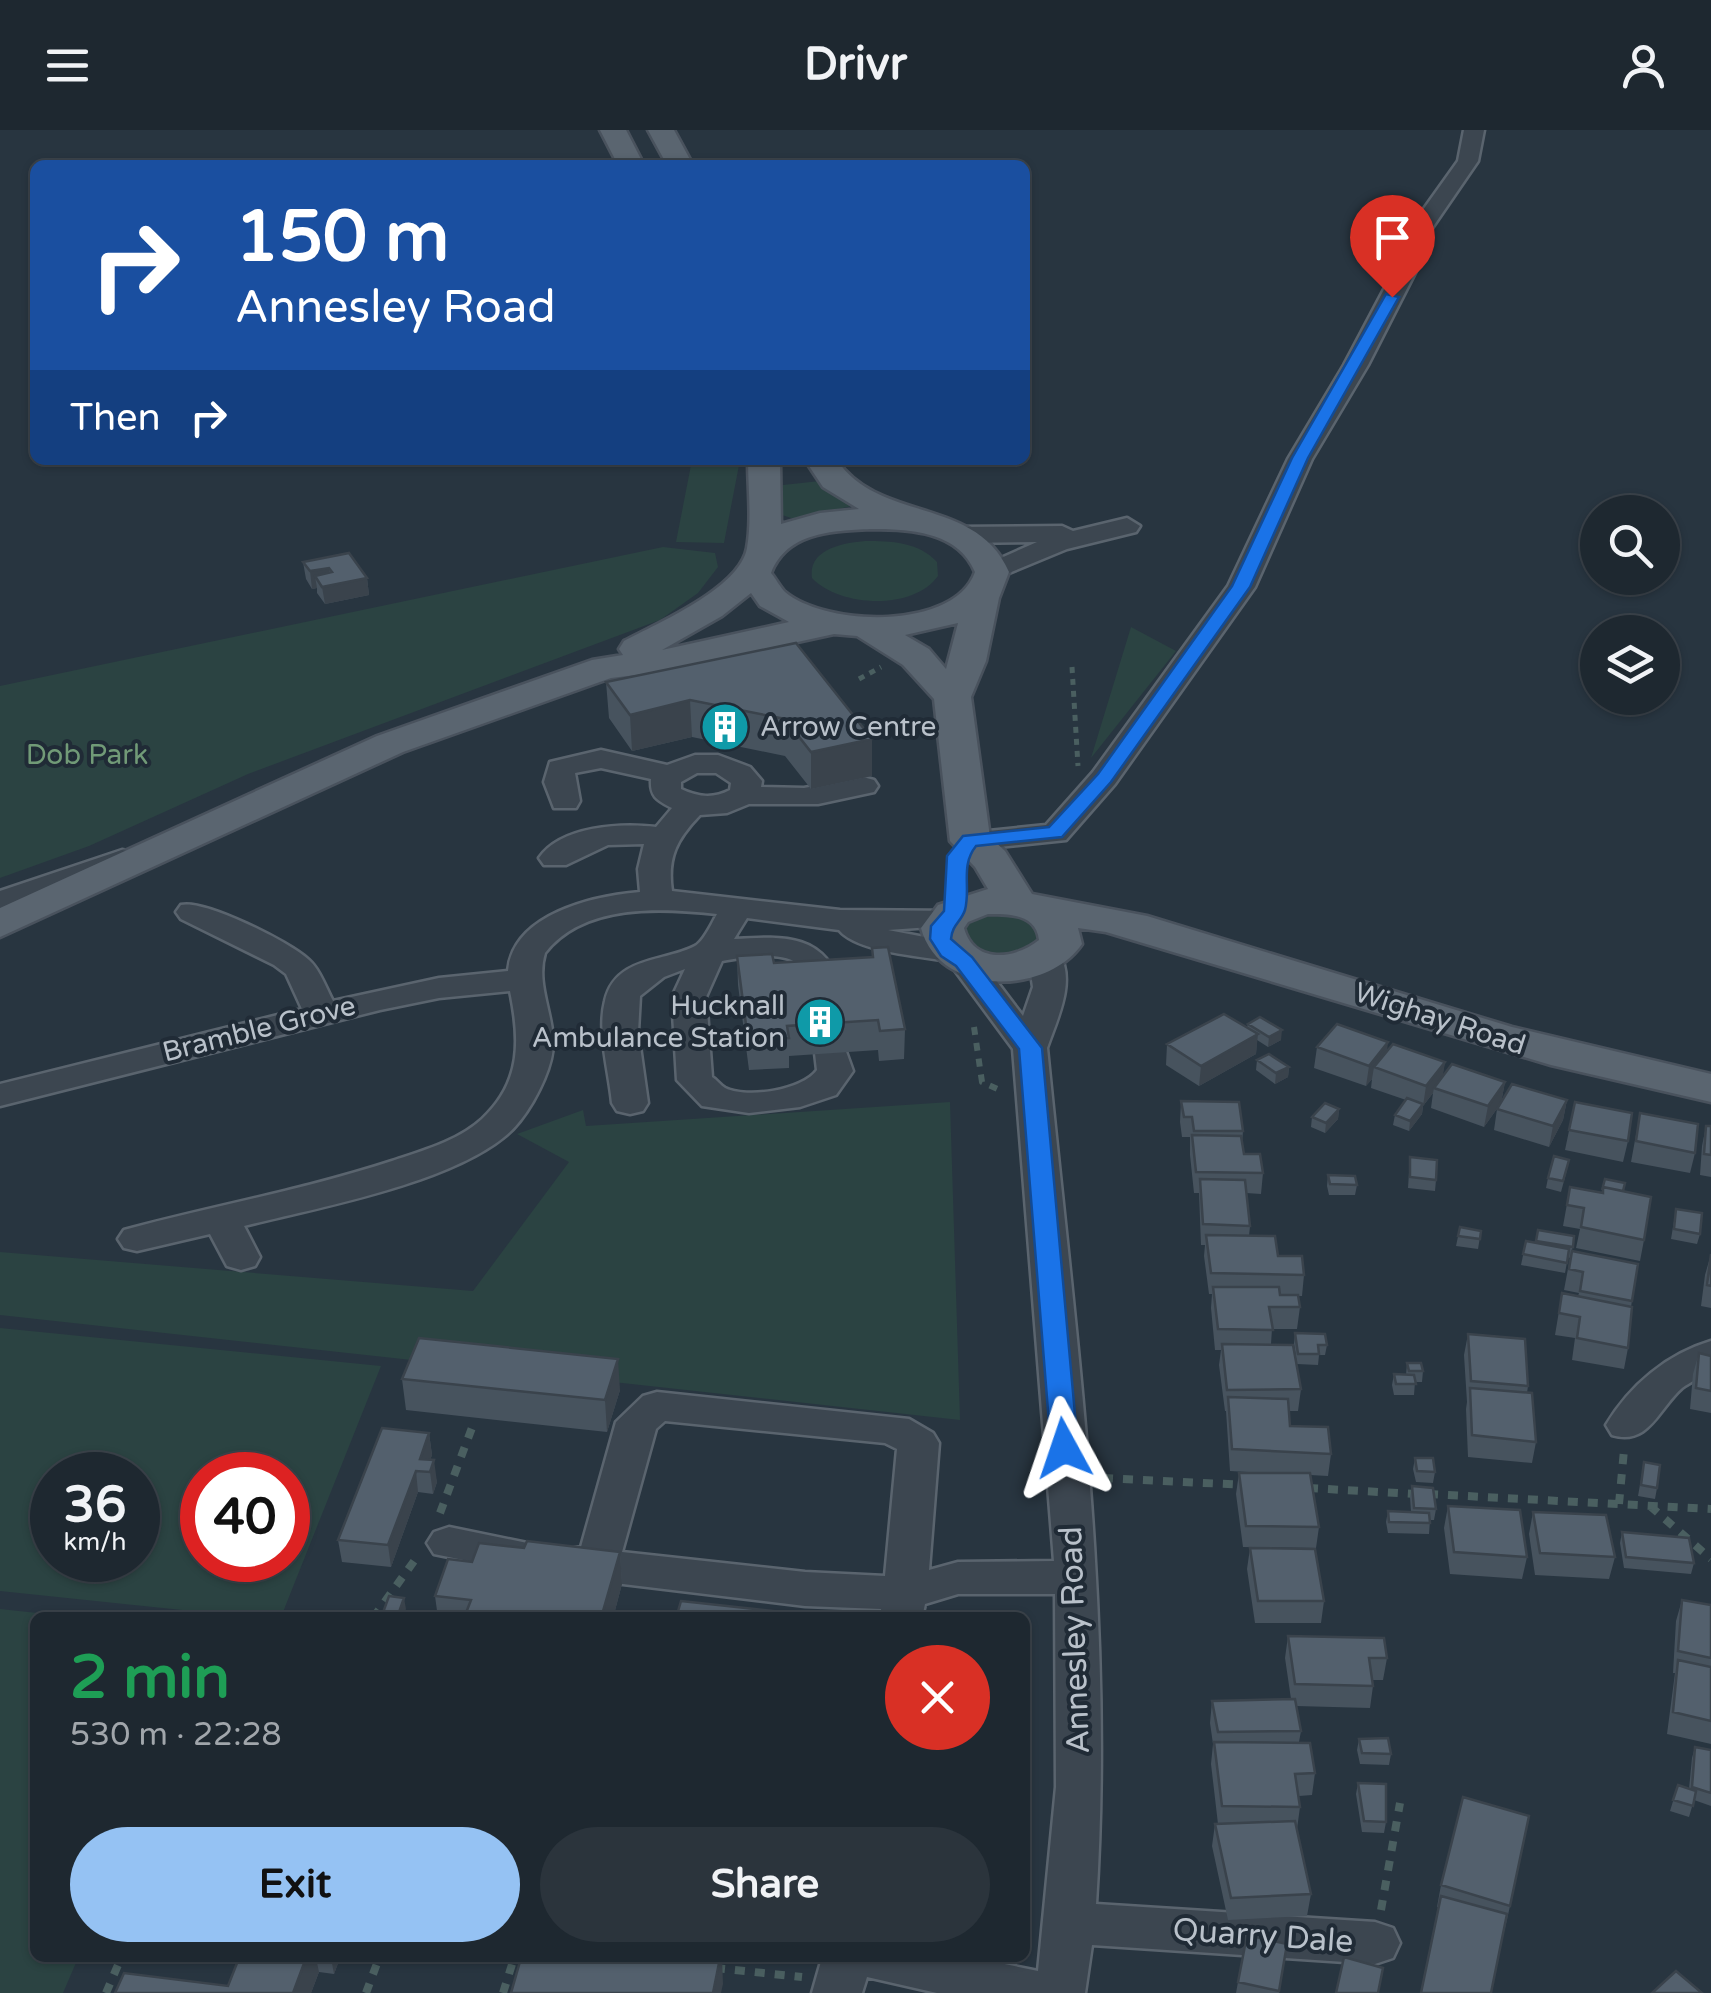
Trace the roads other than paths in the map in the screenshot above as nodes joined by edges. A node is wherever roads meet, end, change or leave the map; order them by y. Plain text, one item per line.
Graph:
1 (613, 130) edge
2 (661, 130) edge
3 (1474, 130) edge
4 (628, 160) edge
5 (677, 160) edge
6 (764, 465) edge
7 (825, 465) edge
8 (912, 520) junction
9 (1127, 526) dead end
10 (1079, 534) junction
11 (958, 535) junction
12 (759, 562) junction
13 (987, 584) junction
14 (830, 624) junction
15 (868, 628) junction
16 (605, 668) junction
17 (952, 698) junction
18 (670, 774) junction
19 (863, 786) dead end
20 (744, 794) junction
21 (565, 801) dead end
22 (691, 806) junction
23 (662, 838) junction
24 (970, 841) junction
25 (156, 849) junction
26 (555, 858) dead end
27 (657, 898) junction
28 (0, 902) edge
29 (1028, 906) junction
30 (737, 908) junction
31 (192, 912) dead end
32 (0, 924) edge
33 (953, 936) junction
34 (1172, 938) junction
35 (708, 954) junction
36 (1049, 958) junction
37 (522, 980) junction
38 (824, 990) edge
39 (322, 1014) junction
40 (1030, 1048) junction
41 (832, 1053) dead end
42 (1711, 1088) edge
43 (0, 1096) edge
44 (630, 1102) dead end
45 (221, 1218) junction
46 (137, 1240) dead end
47 (241, 1257) dead end
48 (1711, 1356) edge
49 (1627, 1425) road end
50 (439, 1541) road end
51 (597, 1565) junction
52 (1077, 1577) junction
53 (903, 1606) edge
54 (1070, 1923) junction
55 (1375, 1943) road end
56 (850, 1972) edge
57 (1040, 1993) edge
58 (1060, 1993) edge

1 - 4 main road
2 - 5 main road
3 - 24 street
6 - 12 main road
7 - 8 main road
8 - 11 main road
8 - 12 main road
9 - 10 street
10 - 11 street
10 - 13 street
11 - 13 main road
12 - 14 main road
12 - 16 main road
13 - 15 main road
13 - 17 main road
14 - 15 main road
14 - 16 main road
15 - 17 main road
16 - 25 main road
17 - 24 main road
18 - 20 street
18 - 21 street
18 - 22 street
19 - 20 street
20 - 22 street
22 - 23 street
23 - 26 street
23 - 27 street
24 - 29 main road
24 - 33 main road
25 - 28 street
25 - 32 main road
27 - 30 street
27 - 37 street
29 - 33 main road, Wighay Road
29 - 34 main road, Wighay Road
29 - 36 main road
30 - 33 street
30 - 35 street
31 - 39 street
33 - 36 main road, Wighay Road
33 - 40 street
34 - 36 main road, Wighay Road
34 - 42 main road, Wighay Road
35 - 38 street
35 - 41 street
35 - 44 street
36 - 40 street, Annesley Road
37 - 39 street, Bramble Grove
37 - 45 street
39 - 43 street, Bramble Grove
40 - 52 street, Annesley Road
45 - 46 street
45 - 47 street
48 - 49 street
50 - 51 street
51 - 53 street
51 - 53 street
52 - 53 street
52 - 54 street, Annesley Road
54 - 55 street, Quarry Dale
54 - 58 street, Annesley Road
56 - 57 street

